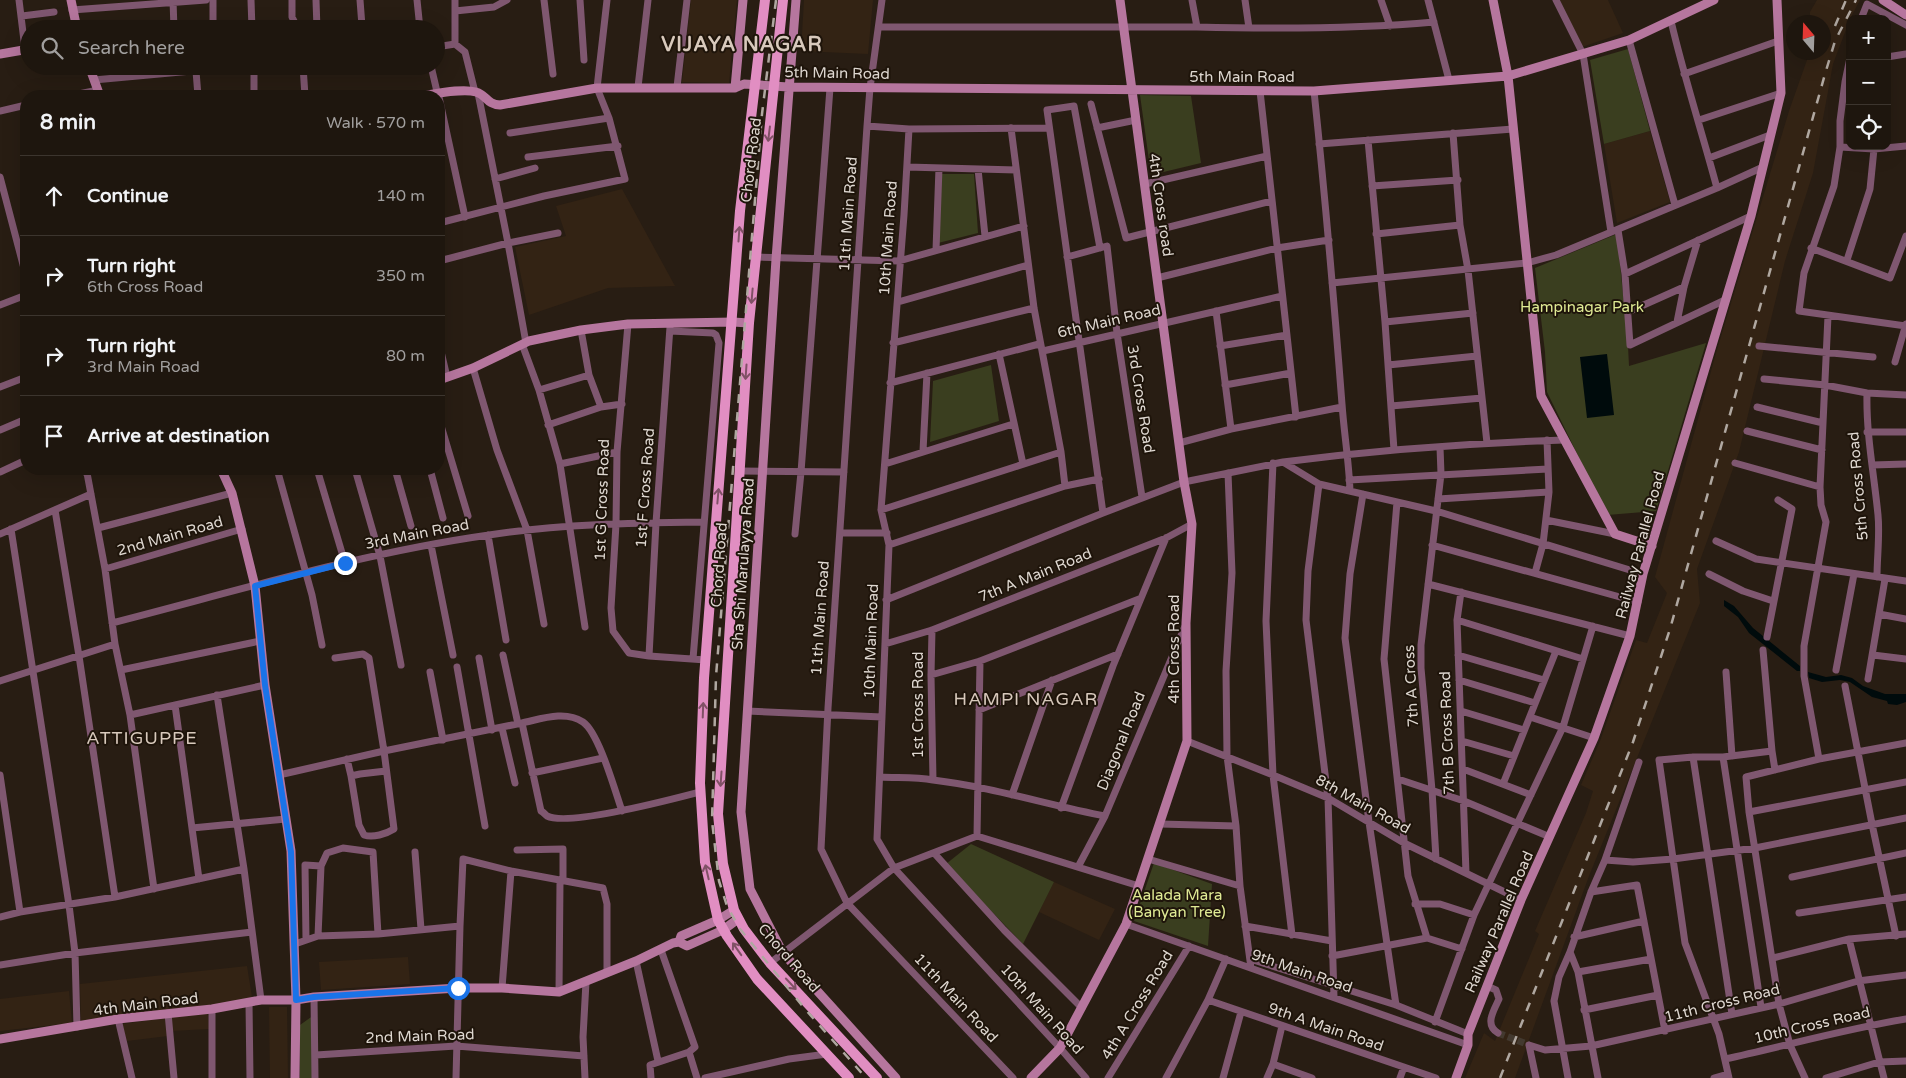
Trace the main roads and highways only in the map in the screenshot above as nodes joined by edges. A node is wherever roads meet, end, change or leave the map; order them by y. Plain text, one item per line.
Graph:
1 (765, 0) edge
2 (782, 0) edge
3 (849, 1078) edge
4 (877, 1078) edge

3 -> 1 main road, Chord Road
2 -> 4 main road, Chord Road

